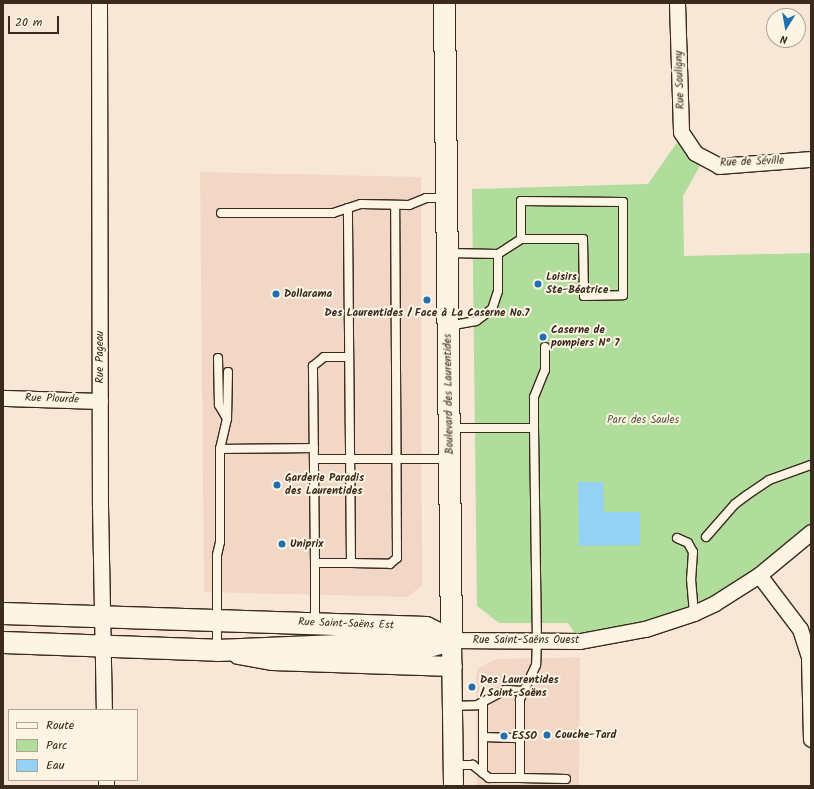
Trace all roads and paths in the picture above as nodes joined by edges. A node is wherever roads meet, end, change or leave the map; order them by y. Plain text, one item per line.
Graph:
1 (99, 3) edge
2 (444, 3) edge
3 (677, 3) edge
4 (695, 153) joint
5 (811, 159) edge
6 (446, 198) junction
7 (395, 205) junction
8 (348, 208) junction
9 (221, 213) dead end
10 (521, 239) junction
11 (447, 253) junction
12 (498, 254) junction
13 (448, 326) junction
14 (545, 347) dead end
15 (349, 357) junction
16 (218, 358) dead end
17 (228, 372) dead end
18 (3, 398) edge
19 (100, 401) junction
20 (228, 419) junction
21 (450, 428) junction
22 (534, 428) junction
23 (314, 448) junction
24 (220, 449) junction
25 (314, 459) junction
26 (350, 459) junction
27 (396, 459) junction
28 (450, 460) junction
29 (811, 465) edge
30 (811, 532) edge
31 (706, 537) dead end
32 (677, 538) dead end
33 (315, 563) junction
34 (351, 563) junction
35 (759, 575) junction
36 (3, 613) edge
37 (694, 613) junction
38 (102, 617) junction
39 (217, 620) junction
40 (316, 624) junction
41 (451, 640) junction
42 (537, 640) junction
43 (3, 642) edge
44 (102, 647) junction
45 (217, 650) junction
46 (452, 666) junction
47 (524, 691) junction
48 (483, 702) junction
49 (452, 706) junction
50 (104, 709) edge
51 (483, 737) junction
52 (520, 738) junction
53 (811, 739) edge
54 (452, 765) junction
55 (483, 773) junction
56 (520, 778) junction
57 (566, 779) dead end
58 (453, 786) edge

1 - 19 street, Rue Pageau
2 - 6 main road, Boulevard des Laurentides
3 - 4 street, Rue Souligny
4 - 5 street, Rue de Séville
6 - 7 lane
6 - 11 main road, Boulevard des Laurentides
7 - 8 lane
7 - 27 lane
8 - 9 lane
8 - 15 lane
10 - 10 lane
10 - 12 lane
11 - 12 lane
11 - 13 main road, Boulevard des Laurentides
12 - 13 lane
13 - 21 main road, Boulevard des Laurentides
14 - 22 lane
15 - 23 lane
15 - 26 lane
16 - 20 lane
17 - 20 lane
18 - 19 street, Rue Plourde
19 - 38 street, Rue Pageau
20 - 24 lane
21 - 22 lane
21 - 28 main road, Boulevard des Laurentides
22 - 42 lane
23 - 24 lane
23 - 25 lane
24 - 39 lane
25 - 26 lane
25 - 33 lane
26 - 27 lane
26 - 34 lane
27 - 28 lane
27 - 34 lane
28 - 41 main road, Boulevard des Laurentides
29 - 31 lane
30 - 35 street, Rue Saint-Saëns Ouest
32 - 37 lane
33 - 34 lane
33 - 40 lane
35 - 37 street, Rue Saint-Saëns Ouest
35 - 53 street
36 - 38 main road, Rue Saint-Saëns Est
37 - 42 street, Rue Saint-Saëns Ouest
38 - 39 main road, Rue Saint-Saëns Est
38 - 44 street, Rue Pageau
39 - 40 main road, Rue Saint-Saëns Est
39 - 45 lane
40 - 41 main road, Rue Saint-Saëns Est
41 - 42 street, Rue Saint-Saëns Ouest
41 - 45 main road, Rue Saint-Saëns Est
41 - 46 street, Boulevard des Laurentides
42 - 47 lane
43 - 44 main road, Rue Saint-Saëns Est
44 - 45 main road, Rue Saint-Saëns Est
44 - 50 street, Rue Pageau
45 - 46 street, Rue Saint-Saëns Est
46 - 49 street, Boulevard des Laurentides
47 - 48 lane
47 - 52 lane
48 - 49 lane
48 - 51 lane
49 - 54 street, Boulevard des Laurentides
51 - 52 lane
51 - 55 lane
52 - 56 lane
54 - 55 lane
54 - 58 street, Boulevard des Laurentides
55 - 56 lane
56 - 57 lane

